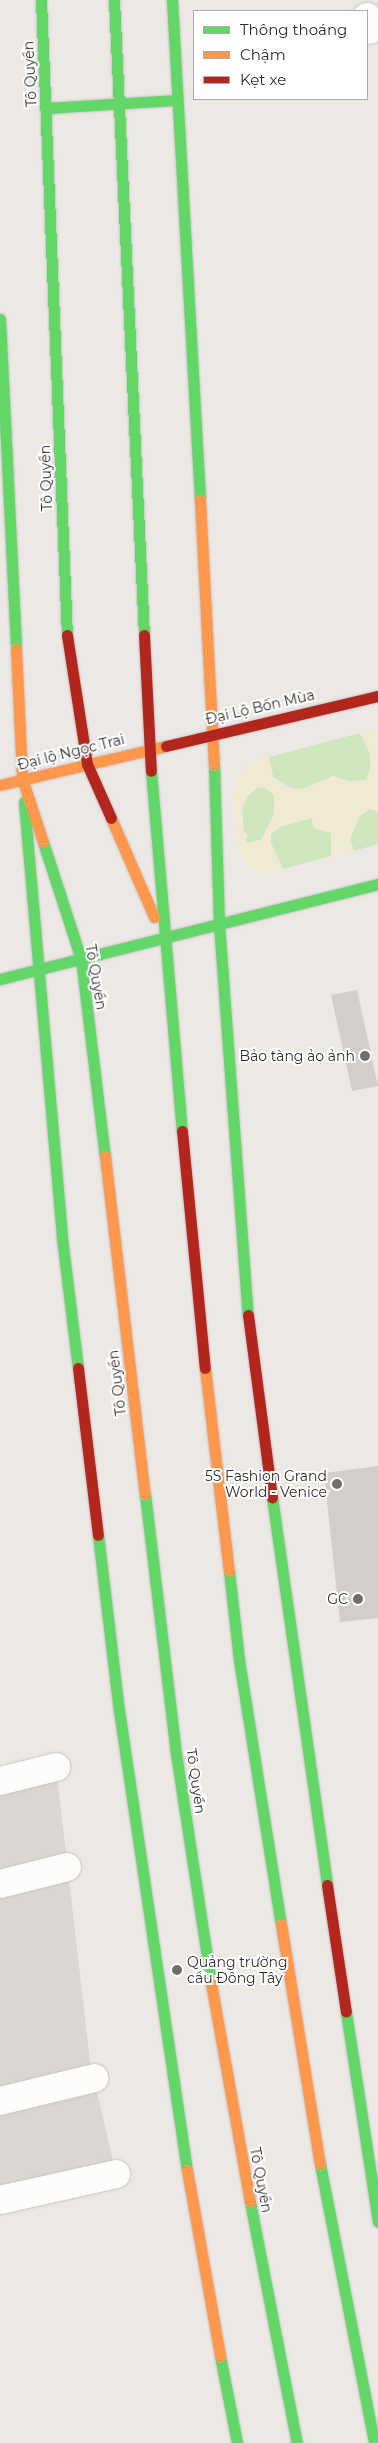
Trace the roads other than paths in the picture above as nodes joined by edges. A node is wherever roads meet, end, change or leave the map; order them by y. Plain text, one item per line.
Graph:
1 (41, 0) edge
2 (114, 0) edge
3 (172, 0) edge
4 (176, 100) junction
5 (118, 103) junction
6 (48, 108) junction
7 (0, 319) edge
8 (378, 696) edge
9 (213, 733) junction
10 (149, 748) junction
11 (87, 764) junction
12 (22, 778) junction
13 (0, 784) edge
14 (378, 884) edge
15 (220, 924) junction
16 (162, 938) junction
17 (81, 959) junction
18 (38, 969) junction
19 (0, 979) edge
20 (56, 1767) dead end
21 (0, 1781) edge
22 (67, 1867) dead end
23 (0, 1884) edge
24 (94, 2078) dead end
25 (0, 2102) edge
26 (116, 2174) dead end
27 (0, 2200) edge
28 (378, 2222) edge
29 (237, 2443) edge
30 (297, 2443) edge
31 (374, 2443) edge

1 - 6 main road, Tô Quyền
2 - 5 main road, Tô Quyền
3 - 4 main road
4 - 5 main road
4 - 9 main road
5 - 6 main road
5 - 10 main road, Tô Quyền
6 - 11 main road, Tô Quyền
7 - 12 main road, Tô Quyền
8 - 9 main road, Đại Lộ Bốn Mùa
9 - 10 main road, Đại Lộ Bốn Mùa
9 - 15 main road
10 - 11 main road, Đại lộ Ngọc Trai
10 - 16 main road, Tô Quyền
11 - 12 main road, Đại lộ Ngọc Trai
11 - 16 main road, Tô Quyền
12 - 13 main road, Đại lộ Ngọc Trai
12 - 17 main road, Tô Quyền
12 - 18 main road
14 - 15 main road
15 - 16 main road
15 - 28 main road
16 - 17 main road
16 - 31 main road, Tô Quyền
17 - 18 main road
17 - 30 main road, Tô Quyền
18 - 19 main road
18 - 29 main road
20 - 21 street
22 - 23 street
24 - 25 street
26 - 27 street

